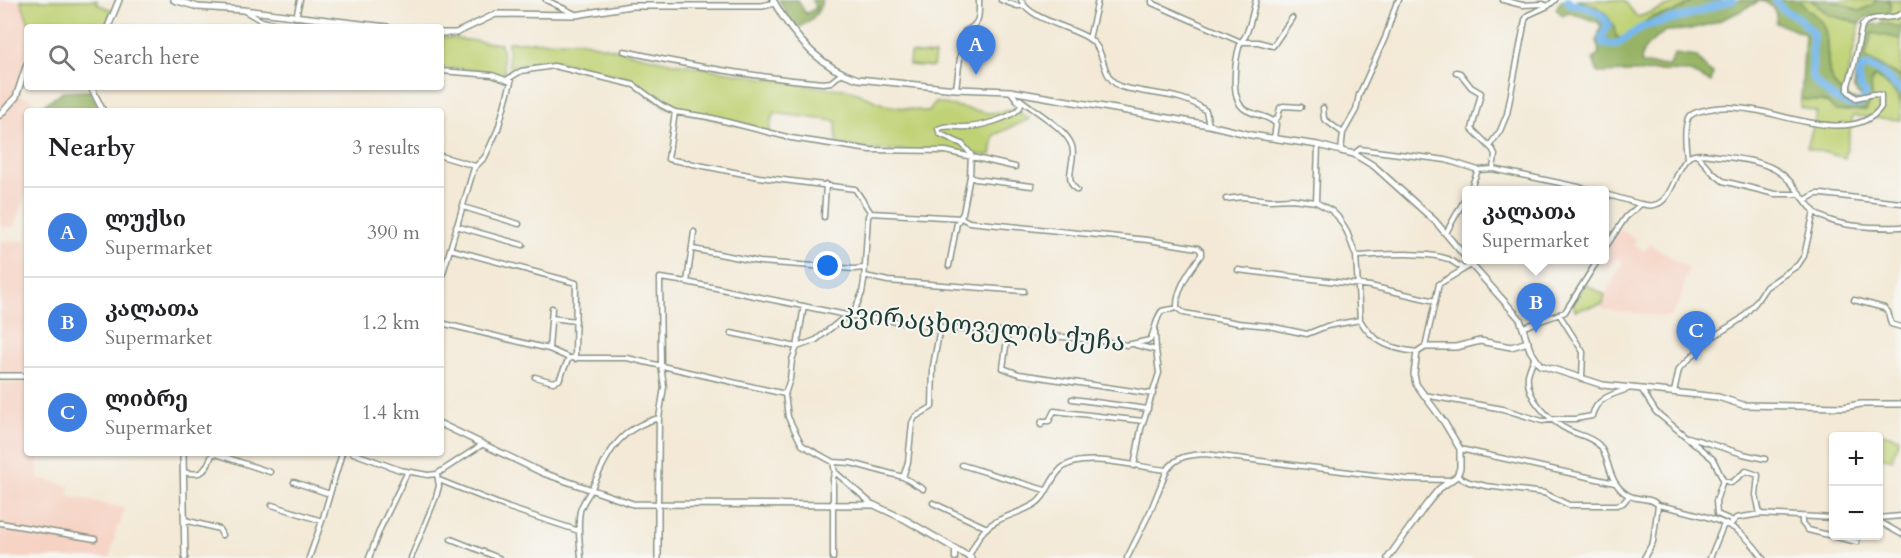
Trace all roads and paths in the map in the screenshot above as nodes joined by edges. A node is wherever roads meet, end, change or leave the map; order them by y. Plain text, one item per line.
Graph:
1 (119, 0) edge
2 (174, 0) edge
3 (300, 0) edge
4 (546, 0) edge
5 (979, 0) edge
6 (1001, 0) edge
7 (1021, 0) edge
8 (1098, 0) edge
9 (1152, 0) edge
10 (1256, 0) edge
11 (1399, 0) edge
12 (1503, 0) edge
13 (1556, 0) edge
14 (774, 2) edge
15 (1024, 6) junction
16 (1548, 6) junction
17 (243, 10) junction
18 (1901, 14) edge
19 (576, 15) junction
20 (296, 17) junction
21 (1293, 18) dead end
22 (109, 24) edge
23 (276, 24) edge
24 (360, 24) edge
25 (444, 33) edge
26 (1089, 39) junction
27 (1241, 42) junction
28 (624, 51) dead end
29 (444, 71) edge
30 (24, 72) edge
31 (1456, 72) dead end
32 (841, 74) junction
33 (508, 80) junction
34 (956, 89) junction
35 (92, 90) edge
36 (1010, 92) junction
37 (1301, 107) dead end
38 (102, 108) edge
39 (1323, 108) dead end
40 (675, 112) junction
41 (0, 115) edge
42 (1274, 121) junction
43 (1209, 125) junction
44 (1343, 133) junction
45 (1274, 138) junction
46 (1318, 145) junction
47 (1490, 146) junction
48 (1341, 151) junction
49 (1354, 154) junction
50 (1697, 154) junction
51 (444, 157) edge
52 (971, 158) junction
53 (1687, 158) junction
54 (475, 166) junction
55 (1015, 167) dead end
56 (1493, 169) junction
57 (1478, 170) junction
58 (970, 176) junction
59 (826, 184) junction
60 (1032, 186) dead end
61 (1472, 186) edge
62 (1574, 186) edge
63 (1077, 190) dead end
64 (1799, 194) junction
65 (1609, 195) edge
66 (1226, 199) dead end
67 (1804, 200) junction
68 (1316, 202) junction
69 (1901, 203) edge
70 (1462, 204) edge
71 (1641, 204) junction
72 (464, 207) junction
73 (1814, 211) junction
74 (871, 213) junction
75 (824, 217) dead end
76 (961, 218) junction
77 (519, 224) dead end
78 (456, 226) junction
79 (1901, 227) edge
80 (694, 232) dead end
81 (1446, 233) junction
82 (1609, 242) edge
83 (523, 245) dead end
84 (450, 249) junction
85 (693, 249) junction
86 (1462, 252) edge
87 (1356, 256) junction
88 (1467, 264) edge
89 (1472, 264) edge
90 (1595, 264) edge
91 (949, 266) dead end
92 (864, 268) junction
93 (1464, 269) junction
94 (444, 270) edge
95 (1238, 270) dead end
96 (865, 276) junction
97 (687, 282) junction
98 (1359, 285) junction
99 (1024, 291) dead end
100 (1854, 300) dead end
101 (1435, 301) junction
102 (804, 306) junction
103 (552, 308) dead end
104 (1177, 308) junction
105 (1559, 313) junction
106 (851, 316) junction
107 (551, 318) junction
108 (1360, 320) junction
109 (576, 321) junction
110 (444, 324) edge
111 (1524, 327) junction
112 (1901, 327) edge
113 (940, 328) junction
114 (1155, 331) junction
115 (1008, 332) junction
116 (731, 333) dead end
117 (1528, 342) junction
118 (1134, 345) junction
119 (797, 347) junction
120 (1425, 347) junction
121 (549, 349) junction
122 (1155, 351) junction
123 (1417, 352) junction
124 (569, 358) junction
125 (1534, 358) junction
126 (575, 359) junction
127 (661, 366) junction
128 (0, 376) edge
129 (24, 376) edge
130 (535, 377) dead end
131 (1582, 378) junction
132 (1629, 388) junction
133 (1641, 389) junction
134 (1674, 392) junction
135 (785, 394) junction
136 (1153, 394) junction
137 (1423, 395) junction
138 (1072, 399) dead end
139 (1901, 404) edge
140 (1148, 409) junction
141 (659, 418) junction
142 (1143, 421) junction
143 (1552, 421) junction
144 (444, 425) edge
145 (1041, 425) dead end
146 (1686, 436) junction
147 (484, 444) junction
148 (1460, 449) junction
149 (183, 456) edge
150 (211, 456) edge
151 (222, 456) edge
152 (341, 456) edge
153 (361, 456) edge
154 (1765, 459) dead end
155 (833, 462) junction
156 (962, 465) dead end
157 (1134, 466) junction
158 (1167, 470) junction
159 (183, 472) junction
160 (270, 472) dead end
161 (835, 472) junction
162 (407, 473) junction
163 (437, 474) junction
164 (1457, 476) junction
165 (903, 477) junction
166 (439, 480) junction
167 (1451, 480) junction
168 (1722, 480) junction
169 (294, 482) dead end
170 (1615, 483) junction
171 (924, 489) dead end
172 (590, 490) junction
173 (1046, 490) junction
174 (330, 494) junction
175 (1629, 496) junction
176 (933, 503) dead end
177 (834, 504) junction
178 (272, 505) dead end
179 (658, 505) junction
180 (1658, 505) junction
181 (874, 506) junction
182 (1760, 514) junction
183 (1901, 516) edge
184 (1802, 517) junction
185 (1829, 518) edge
186 (1883, 518) edge
187 (184, 520) junction
188 (322, 521) junction
189 (1883, 522) edge
190 (0, 523) edge
191 (1724, 524) junction
192 (1732, 524) junction
193 (987, 528) junction
194 (579, 531) junction
195 (1901, 534) edge
196 (222, 535) dead end
197 (95, 539) dead end
198 (451, 539) dead end
199 (1857, 542) dead end
200 (955, 549) junction
201 (185, 558) edge
202 (309, 558) edge
203 (369, 558) edge
204 (411, 558) edge
205 (499, 558) edge
206 (581, 558) edge
207 (658, 558) edge
208 (833, 558) edge
209 (955, 558) edge
210 (969, 558) edge
211 (1127, 558) edge
212 (1388, 558) edge
213 (1644, 558) edge
214 (1710, 558) edge
215 (1763, 558) edge

1 - 22 street
2 - 17 street
3 - 20 street
4 - 19 street
5 - 34 street
6 - 15 street
7 - 15 street
8 - 26 street
9 - 27 street
10 - 27 street
11 - 44 street
12 - 16 street
13 - 16 street
14 - 19 street
14 - 32 street
15 - 26 street
16 - 47 street
17 - 20 street
17 - 23 street
18 - 53 street
19 - 25 street
20 - 24 street
21 - 27 street
26 - 43 street
27 - 42 street
28 - 32 street
29 - 33 street
30 - 41 street
31 - 47 street
32 - 34 street
33 - 40 street
33 - 54 street
34 - 36 street
35 - 38 street
36 - 43 street
36 - 52 street
36 - 63 street
37 - 42 street
39 - 44 street
40 - 52 street
40 - 59 street
42 - 45 street
43 - 45 street
44 - 48 street
45 - 46 street
46 - 48 street
46 - 68 street
47 - 56 street
48 - 49 street
49 - 57 street
49 - 81 street
50 - 53 street
50 - 64 street
50 - 64 street
51 - 54 street
52 - 55 street
52 - 58 street
53 - 71 street
54 - 72 street
56 - 57 street
56 - 62 street
57 - 61 street
58 - 60 street
58 - 76 street
59 - 74 street
59 - 75 street
64 - 67 street
65 - 71 street
66 - 68 street
67 - 69 street
67 - 73 street
68 - 87 street
70 - 81 street
71 - 82 street
72 - 77 street
72 - 78 street
73 - 79 street
73 - 134 street
74 - 76 street
74 - 92 street
76 - 91 street
76 - 104 street
78 - 83 street
78 - 84 street
80 - 85 street
81 - 86 street
84 - 94 street
84 - 109 street
85 - 92 street
85 - 97 street
87 - 93 street
87 - 98 street
88 - 93 street
89 - 111 street
90 - 105 street
92 - 96 street
93 - 101 street
95 - 98 street
96 - 99 street
96 - 106 street
97 - 102 street, კვირაცხოველის ქუჩა
97 - 127 street, კვირაცხოველის ქუჩა
98 - 101 street
98 - 108 street
100 - 112 street
101 - 120 street
102 - 106 street, კვირაცხოველის ქუჩა
102 - 119 street
103 - 107 street
104 - 108 street
104 - 114 street, კვირაცხოველის ქუჩა
105 - 111 street
105 - 131 street
106 - 113 street, კვირაცხოველის ქუჩა
106 - 119 street
107 - 109 street
107 - 121 street
108 - 123 street
109 - 126 street
110 - 121 street
111 - 117 street
113 - 115 street, კვირაცხოველის ქუჩა
113 - 165 street
114 - 118 street, კვირაცხოველის ქუჩა
114 - 122 street
115 - 118 street, კვირაცხოველის ქუჩა
115 - 136 street
116 - 119 street
117 - 120 street
117 - 125 street
118 - 122 street
119 - 135 street
120 - 123 street
121 - 124 street
122 - 136 street
123 - 137 street
124 - 126 street
124 - 130 street
125 - 131 street
125 - 143 street
126 - 127 street
127 - 135 street
127 - 141 street
128 - 129 street
131 - 132 street
132 - 133 street
132 - 143 street
133 - 134 street
133 - 146 street
134 - 139 street
135 - 155 street
136 - 140 street
137 - 143 street
137 - 148 street
138 - 140 street
140 - 142 street
141 - 172 street
141 - 179 street
142 - 145 street
142 - 157 street
143 - 170 street
144 - 147 street
146 - 154 street
146 - 168 street
147 - 163 street
147 - 172 street
148 - 164 street
148 - 170 street
149 - 159 street
150 - 159 street
151 - 160 street
152 - 174 street
153 - 162 street
155 - 161 street
155 - 165 street
156 - 173 street
157 - 158 street
157 - 173 street
158 - 167 street
158 - 211 street
159 - 187 street
161 - 177 street
161 - 181 street
162 - 163 street
162 - 203 street
163 - 166 street
164 - 167 street
164 - 175 street
165 - 171 street
166 - 194 street
166 - 204 street
167 - 212 street
168 - 182 street
168 - 192 street
169 - 174 street
170 - 175 street
172 - 179 street
172 - 194 street
173 - 193 street
174 - 188 street
175 - 180 street
176 - 193 street
177 - 179 street
177 - 181 street
177 - 208 street
178 - 188 street
179 - 207 street
180 - 191 street
180 - 213 street
181 - 200 street
182 - 184 street
182 - 192 street
183 - 186 street
184 - 185 street
184 - 199 street
187 - 196 street
187 - 201 street
188 - 202 street
189 - 195 street
190 - 197 street
191 - 192 street
191 - 214 street
192 - 215 street
193 - 210 street
194 - 206 street
198 - 205 street
200 - 209 street
200 - 210 street

